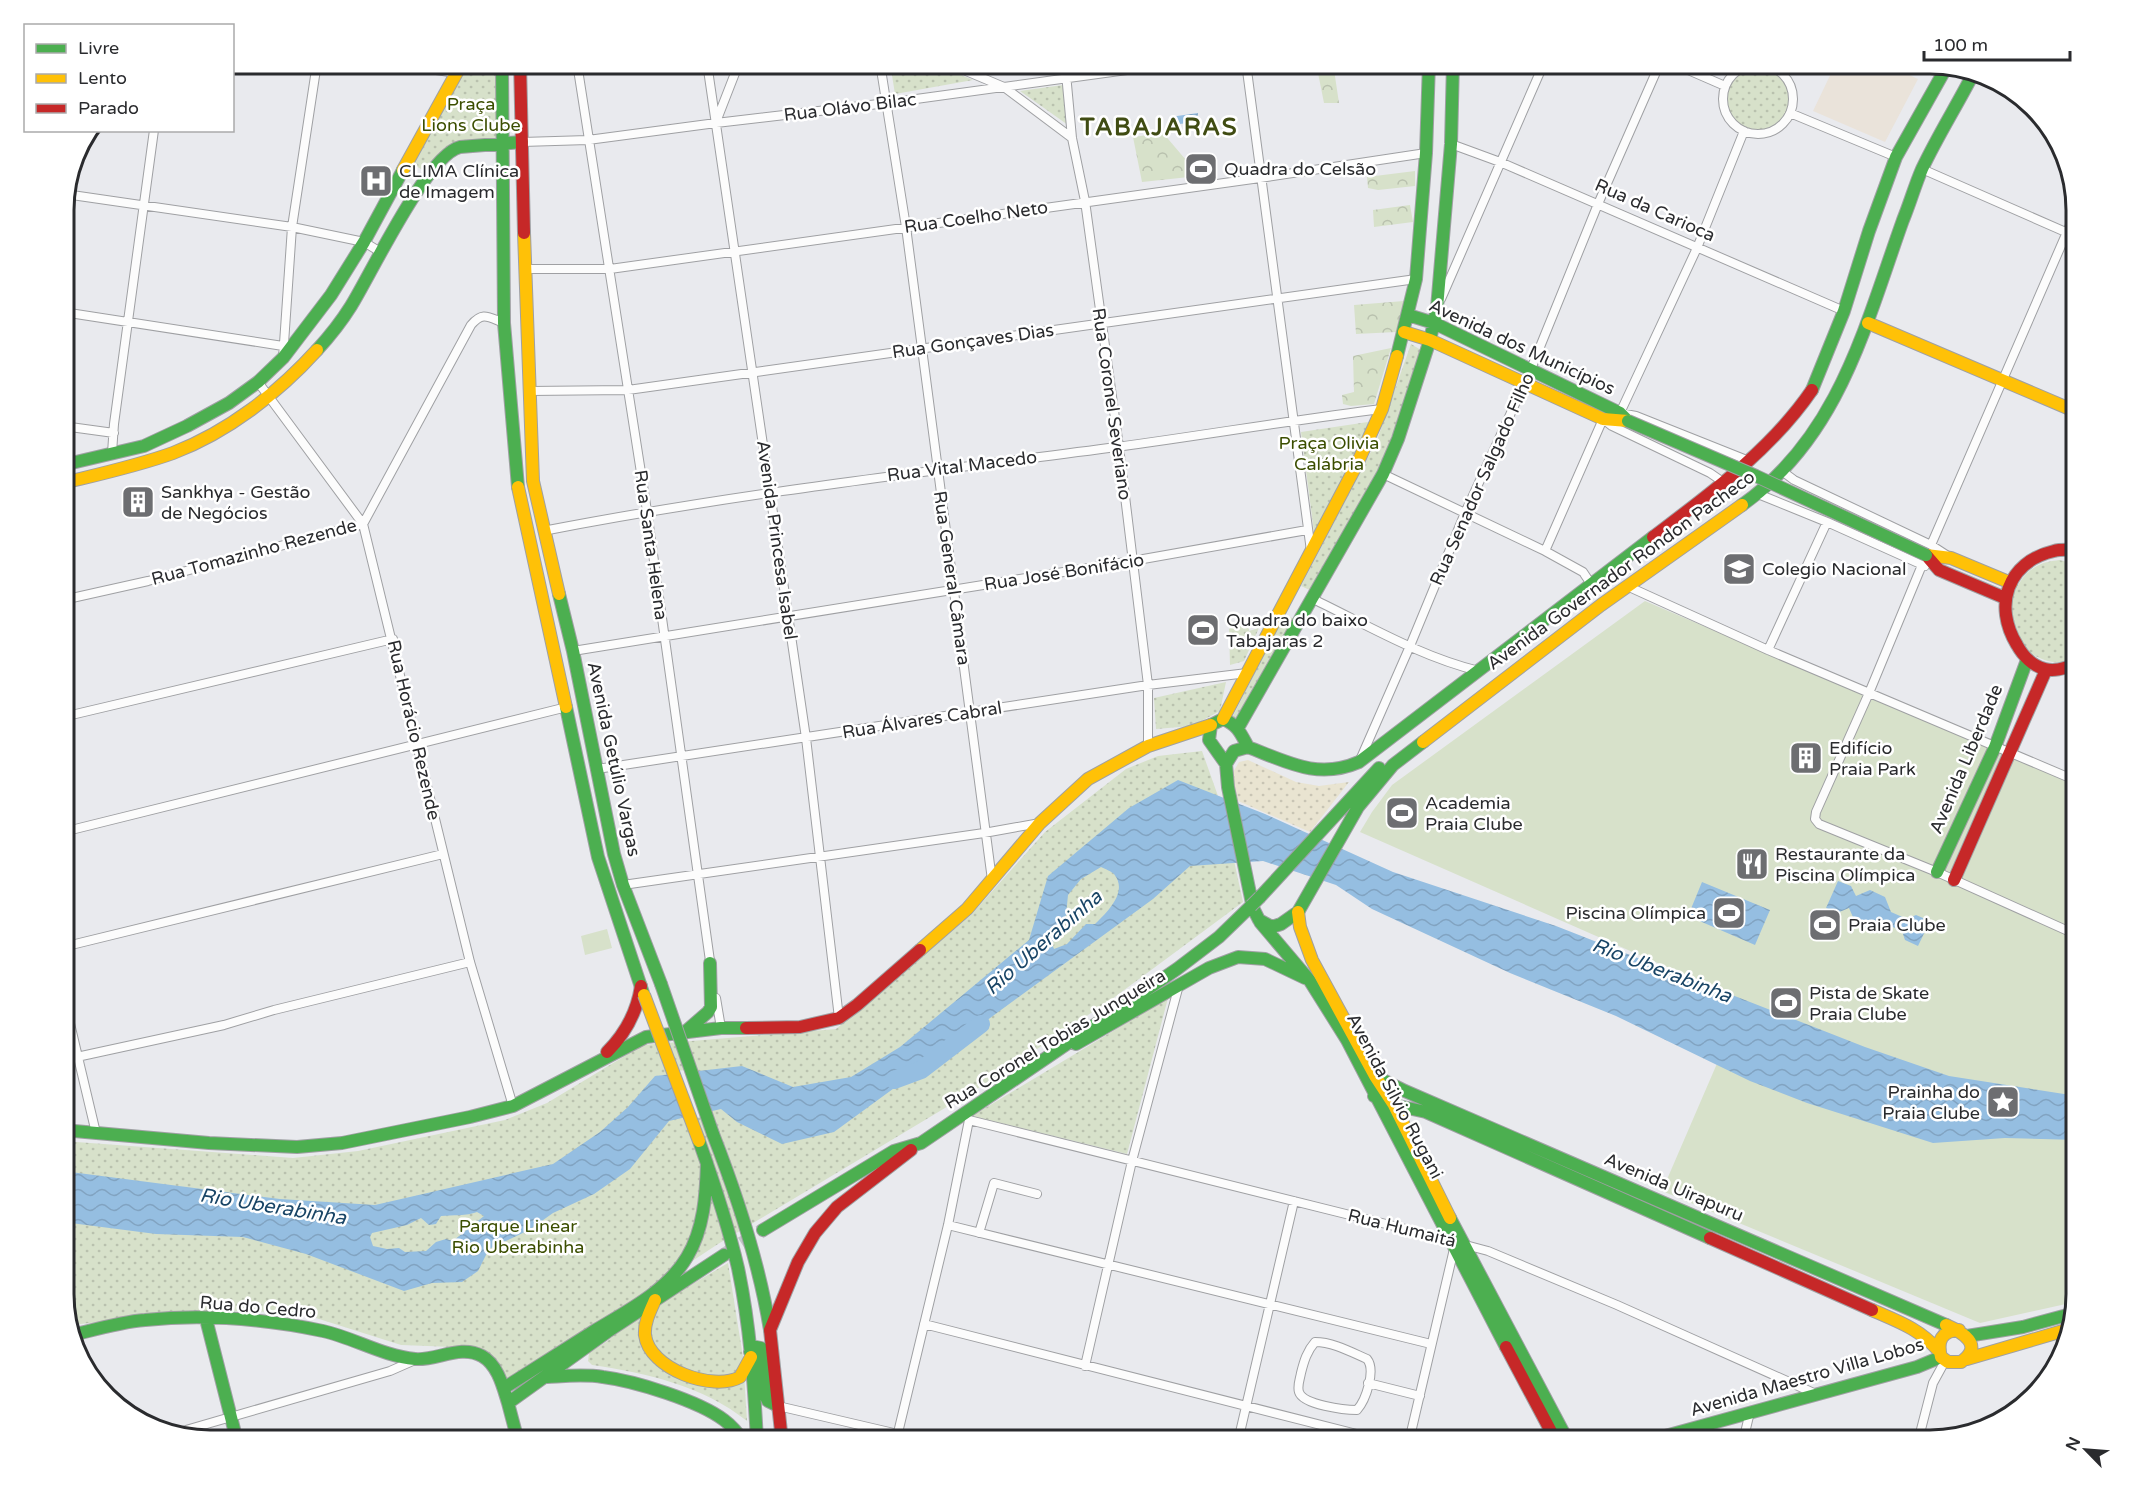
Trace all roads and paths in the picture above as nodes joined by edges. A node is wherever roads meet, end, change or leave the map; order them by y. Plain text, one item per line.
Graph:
1 (315, 74) edge
2 (456, 74) edge
3 (502, 74) edge
4 (520, 74) edge
5 (579, 74) edge
6 (709, 74) edge
7 (734, 74) edge
8 (882, 74) edge
9 (973, 74) edge
10 (1066, 74) edge
11 (1097, 74) edge
12 (1247, 74) edge
13 (1429, 74) edge
14 (1453, 74) edge
15 (1539, 74) edge
16 (1655, 74) edge
17 (1697, 74) edge
18 (1733, 74) edge
19 (1782, 74) edge
20 (1942, 75) edge
21 (1067, 78) junction
22 (1970, 80) edge
23 (1725, 86) junction
24 (1004, 87) junction
25 (887, 103) junction
26 (1790, 112) junction
27 (716, 123) junction
28 (1744, 131) junction
29 (154, 132) edge
30 (1072, 138) junction
31 (588, 140) junction
32 (504, 142) junction
33 (522, 142) junction
34 (1451, 144) junction
35 (1426, 153) junction
36 (1896, 157) junction
37 (1500, 162) junction
38 (1923, 169) junction
39 (1260, 178) junction
40 (74, 196) edge
41 (1085, 201) junction
42 (1598, 204) junction
43 (144, 207) junction
44 (292, 227) junction
45 (906, 227) junction
46 (2066, 233) joint
47 (364, 242) junction
48 (1697, 248) junction
49 (736, 250) junction
50 (382, 253) junction
51 (525, 269) junction
52 (610, 269) junction
53 (1416, 279) junction
54 (1277, 298) junction
55 (1437, 308) junction
56 (1844, 311) junction
57 (74, 314) edge
58 (1408, 315) junction
59 (128, 321) junction
60 (504, 322) junction
61 (1434, 323) junction
62 (1868, 323) junction
63 (1101, 324) junction
64 (1404, 332) junction
65 (1430, 340) junction
66 (921, 348) junction
67 (283, 352) junction
68 (1531, 369) junction
69 (753, 371) junction
70 (2001, 381) junction
71 (258, 382) junction
72 (1525, 382) junction
73 (628, 390) junction
74 (529, 391) junction
75 (269, 396) junction
76 (2066, 408) edge
77 (1382, 409) junction
78 (1624, 417) junction
79 (1603, 419) junction
80 (1292, 420) junction
81 (74, 428) edge
82 (114, 433) junction
83 (1699, 442) junction
84 (1119, 447) junction
85 (112, 453) junction
86 (1749, 461) junction
87 (74, 462) edge
88 (1691, 464) junction
89 (937, 469) junction
90 (1782, 471) junction
91 (1383, 474) junction
92 (74, 480) edge
93 (533, 481) junction
94 (1723, 482) junction
95 (517, 483) junction
96 (1813, 489) junction
97 (770, 491) junction
98 (1758, 494) junction
99 (647, 511) junction
100 (1802, 512) junction
101 (1465, 513) junction
102 (1827, 522) junction
103 (363, 524) junction
104 (1307, 530) junction
105 (543, 531) junction
106 (2066, 549) edge
107 (1311, 551) junction
108 (1545, 551) junction
109 (1927, 555) junction
110 (1132, 561) junction
111 (553, 571) junction
112 (537, 576) junction
113 (2011, 583) junction
114 (1591, 584) junction
115 (1627, 586) junction
116 (953, 590) junction
117 (1292, 591) junction
118 (74, 598) edge
119 (2005, 598) junction
120 (1311, 602) junction
121 (787, 617) junction
122 (663, 636) junction
123 (393, 639) junction
124 (1410, 646) junction
125 (1768, 650) junction
126 (573, 651) junction
127 (2027, 660) junction
128 (2066, 666) edge
129 (2046, 670) junction
130 (1479, 671) junction
131 (1247, 673) junction
132 (1148, 686) junction
133 (1869, 693) junction
134 (567, 707) junction
135 (970, 713) junction
136 (74, 714) edge
137 (1217, 722) junction
138 (1239, 726) junction
139 (806, 738) junction
140 (1424, 741) junction
141 (418, 742) junction
142 (1148, 746) junction
143 (1248, 747) junction
144 (1995, 747) junction
145 (2010, 754) junction
146 (681, 755) junction
147 (1359, 762) junction
148 (1226, 765) junction
149 (597, 769) junction
150 (2066, 777) edge
151 (1040, 823) junction
152 (74, 829) edge
153 (984, 833) junction
154 (443, 854) junction
155 (614, 854) junction
156 (821, 855) junction
157 (598, 857) junction
158 (1937, 872) junction
159 (698, 873) junction
160 (992, 880) junction
161 (1954, 880) junction
162 (623, 885) junction
163 (1298, 912) junction
164 (1258, 920) junction
165 (2066, 930) edge
166 (74, 943) edge
167 (470, 962) junction
168 (710, 963) junction
169 (1310, 981) junction
170 (1179, 985) junction
171 (642, 991) junction
172 (839, 1018) junction
173 (721, 1028) junction
174 (685, 1032) junction
175 (74, 1036) edge
176 (79, 1055) junction
177 (74, 1057) edge
178 (585, 1069) junction
179 (1375, 1076) junction
180 (1002, 1087) junction
181 (1374, 1096) junction
182 (1394, 1105) junction
183 (513, 1107) junction
184 (966, 1117) junction
185 (74, 1131) edge
186 (96, 1133) junction
187 (921, 1143) junction
188 (1132, 1161) junction
189 (706, 1163) junction
190 (1037, 1194) dead end
191 (1657, 1199) junction
192 (1294, 1201) junction
193 (1651, 1210) junction
194 (948, 1225) junction
195 (763, 1230) tunnel mouth
196 (979, 1233) junction
197 (1456, 1244) junction
198 (724, 1255) tunnel mouth
199 (1108, 1265) junction
200 (655, 1300) junction
201 (1271, 1304) junction
202 (2065, 1316) edge
203 (206, 1319) junction
204 (924, 1324) junction
205 (770, 1330) junction
206 (2062, 1331) edge
207 (80, 1333) edge
208 (1963, 1333) junction
209 (1431, 1344) junction
210 (751, 1354) junction
211 (1941, 1356) junction
212 (416, 1359) junction
213 (1967, 1359) junction
214 (1085, 1366) junction
215 (545, 1378) junction
216 (1368, 1383) junction
217 (504, 1388) junction
218 (1816, 1394) junction
219 (1419, 1396) junction
220 (508, 1403) junction
221 (778, 1406) junction
222 (1247, 1406) junction
223 (1750, 1412) junction
224 (231, 1418) junction
225 (190, 1429) edge
226 (234, 1430) edge
227 (515, 1430) edge
228 (735, 1430) edge
229 (756, 1430) edge
230 (781, 1430) edge
231 (870, 1430) edge
232 (899, 1430) edge
233 (1241, 1430) edge
234 (1341, 1430) edge
235 (1411, 1430) edge
236 (1550, 1430) edge
237 (1562, 1430) edge
238 (1686, 1430) edge
239 (1746, 1430) edge
240 (1921, 1430) edge

1 - 44 street
2 - 47 main road
3 - 32 main road, Avenida Getúlio Vargas
4 - 33 main road, Avenida Getúlio Vargas
5 - 31 street, Rua Santa Helena
6 - 27 street, Avenida Princesa Isabel
7 - 27 street
8 - 25 street, Rua General Câmara
9 - 24 street
10 - 21 street, Rua Coronel Severiano
11 - 21 street, Rua Olávo Bilac
12 - 39 street
13 - 35 main road
14 - 34 main road
15 - 37 street
16 - 42 street, Rua Senador Salgado Filho
17 - 23 street
18 - 23 street
19 - 26 street
20 - 36 main road, Avenida Governador Rondon Pacheco
21 - 24 street, Rua Olávo Bilac
21 - 30 street, Rua Coronel Severiano
22 - 38 main road, Avenida Governador Rondon Pacheco
23 - 28 street
24 - 25 street, Rua Olávo Bilac
24 - 30 street
25 - 27 street, Rua Olávo Bilac
25 - 45 street, Rua General Câmara
26 - 28 street
26 - 36 street
27 - 31 street, Rua Olávo Bilac
27 - 49 street, Avenida Princesa Isabel
28 - 48 street
29 - 43 street
30 - 41 street, Rua Coronel Severiano
31 - 33 street, Rua Olávo Bilac
31 - 52 street, Rua Santa Helena
32 - 33 main road
32 - 50 main road
32 - 60 main road, Avenida Getúlio Vargas
33 - 51 main road, Avenida Getúlio Vargas
34 - 37 street, Rua da Carioca
34 - 55 main road
35 - 39 street, Rua Coelho Neto
35 - 53 main road
36 - 56 main road, Avenida Governador Rondon Pacheco
37 - 42 street, Rua da Carioca
37 - 55 street
38 - 46 street
38 - 62 main road, Avenida Governador Rondon Pacheco
39 - 41 street, Rua Coelho Neto
39 - 54 street
40 - 43 street
41 - 45 street, Rua Coelho Neto
41 - 63 street, Rua Coronel Severiano
42 - 48 street, Rua da Carioca
42 - 68 street, Rua Senador Salgado Filho
43 - 44 street
43 - 59 street
44 - 47 street
44 - 67 street
45 - 49 street, Rua Coelho Neto
45 - 66 street, Rua General Câmara
46 - 70 street
47 - 50 street
47 - 67 main road
48 - 56 street, Rua da Carioca
48 - 78 street
49 - 52 street, Rua Coelho Neto
49 - 69 street, Avenida Princesa Isabel
50 - 75 main road
51 - 52 street, Rua Coelho Neto
51 - 74 main road, Avenida Getúlio Vargas
52 - 73 street, Rua Santa Helena
53 - 54 street, Rua Gonçaves Dias
53 - 58 main road
54 - 63 street, Rua Gonçaves Dias
54 - 80 street
55 - 61 main road
56 - 86 main road, Avenida Governador Rondon Pacheco
57 - 59 street
58 - 61 main road, Avenida dos Municípios
58 - 64 main road
59 - 67 street
59 - 82 street
60 - 95 main road, Avenida Getúlio Vargas
60 - 103 street, Rua Tomazinho Rezende
61 - 65 main road
61 - 68 main road, Avenida dos Municípios
62 - 70 main road
62 - 90 main road, Avenida Governador Rondon Pacheco
63 - 66 street, Rua Gonçaves Dias
63 - 84 street, Rua Coronel Severiano
64 - 65 main road, Avenida dos Municípios
64 - 77 main road
65 - 72 main road, Avenida dos Municípios
65 - 91 main road
66 - 69 street, Rua Gonçaves Dias
66 - 89 street, Rua General Câmara
67 - 71 main road
68 - 72 street, Rua Senador Salgado Filho
68 - 78 main road, Avenida dos Municípios
69 - 73 street, Rua Gonçaves Dias
69 - 97 street, Avenida Princesa Isabel
70 - 76 main road
70 - 109 street
71 - 75 street, Rua Horácio Rezende
71 - 85 main road
72 - 79 main road, Avenida dos Municípios
72 - 101 street, Rua Senador Salgado Filho
73 - 74 street, Rua Gonçaves Dias
73 - 99 street, Rua Santa Helena
74 - 93 main road, Avenida Getúlio Vargas
75 - 92 main road
75 - 103 street, Rua Horácio Rezende
77 - 80 street, Rua Vital Macedo
77 - 107 main road
78 - 79 main road, Avenida dos Municípios
78 - 83 street, Avenida dos Municípios
78 - 109 main road, bridge
79 - 88 street, Avenida dos Municípios
79 - 108 street
80 - 84 street, Rua Vital Macedo
80 - 104 street
81 - 82 street
82 - 85 street
83 - 86 street, Avenida dos Municípios
83 - 88 street
84 - 89 street, Rua Vital Macedo
84 - 110 street, Rua Coronel Severiano
85 - 87 main road
86 - 94 main road, Avenida Governador Rondon Pacheco
88 - 94 street, Avenida dos Municípios
89 - 97 street, Rua Vital Macedo
89 - 116 street, Rua General Câmara
90 - 96 street
90 - 98 main road, Avenida Governador Rondon Pacheco
91 - 101 street
91 - 120 main road
93 - 95 main road
93 - 105 main road, Avenida Getúlio Vargas
94 - 114 main road, Avenida Governador Rondon Pacheco
95 - 112 main road, Avenida Getúlio Vargas
96 - 100 street
96 - 109 street
97 - 99 street, Rua Vital Macedo
97 - 121 street, Avenida Princesa Isabel
98 - 100 street
98 - 115 main road, Avenida Governador Rondon Pacheco
99 - 105 street, Rua Vital Macedo
99 - 122 street, Rua Santa Helena
100 - 102 street
101 - 108 street
101 - 124 street, Rua Senador Salgado Filho
102 - 109 street
102 - 125 street
103 - 118 street, Rua Tomazinho Rezende
103 - 123 street, Rua Horácio Rezende
104 - 107 street
104 - 110 street, Rua José Bonifácio
105 - 111 main road, Avenida Getúlio Vargas
106 - 113 main road
107 - 117 main road
108 - 114 street
109 - 113 main road
109 - 119 main road
109 - 133 street
110 - 116 street, Rua José Bonifácio
110 - 132 street, Rua Coronel Severiano
111 - 112 main road
111 - 126 main road, Avenida Getúlio Vargas
112 - 134 main road, Avenida Getúlio Vargas
113 - 119 main road
114 - 130 main road, Avenida Governador Rondon Pacheco
115 - 125 street
115 - 140 main road, Avenida Governador Rondon Pacheco
116 - 121 street, Rua José Bonifácio
116 - 135 street, Rua General Câmara
117 - 120 main road
117 - 131 main road
119 - 127 main road
120 - 124 street
120 - 138 main road
121 - 122 street, Rua José Bonifácio
121 - 139 street, Avenida Princesa Isabel
122 - 126 street, Rua José Bonifácio
122 - 146 street, Rua Santa Helena
123 - 136 street
123 - 141 street, Rua Horácio Rezende
124 - 130 street
124 - 147 street, Rua Senador Salgado Filho
125 - 133 street
126 - 149 main road, Avenida Getúlio Vargas
127 - 129 main road
127 - 144 main road, Avenida Liberdade
128 - 129 main road
129 - 145 main road, Avenida Liberdade
130 - 147 main road, Avenida Governador Rondon Pacheco
131 - 132 street, Rua Álvares Cabral
131 - 137 main road
132 - 135 street, Rua Álvares Cabral
132 - 142 street, Rua Coronel Severiano
133 - 144 street
133 - 158 street
134 - 141 street
134 - 157 main road, Avenida Getúlio Vargas
135 - 139 street, Rua Álvares Cabral
135 - 153 street, Rua General Câmara
137 - 138 main road
137 - 142 main road
137 - 148 main road
138 - 143 main road
139 - 146 street, Rua Álvares Cabral
139 - 156 street, Avenida Princesa Isabel
140 - 163 main road, Avenida Governador Rondon Pacheco
140 - 180 main road
141 - 152 street
141 - 154 street, Rua Horácio Rezende
142 - 151 main road
143 - 147 main road, Avenida Governador Rondon Pacheco
143 - 148 main road
144 - 145 street
144 - 158 main road, Avenida Liberdade
145 - 150 street
145 - 161 main road, Avenida Liberdade
146 - 149 street, Rua Álvares Cabral
146 - 159 street, Rua Santa Helena
148 - 164 main road, Avenida Silvio Rugani
149 - 155 main road, Avenida Getúlio Vargas
151 - 153 street
151 - 160 main road
153 - 156 street
153 - 160 street, Rua General Câmara
154 - 166 street
154 - 167 street, Rua Horácio Rezende
155 - 157 main road
155 - 162 main road, Avenida Getúlio Vargas
156 - 159 street
156 - 172 street, Avenida Princesa Isabel
157 - 171 main road, Avenida Getúlio Vargas
158 - 161 street
159 - 162 street
159 - 168 street, Rua Santa Helena
160 - 172 main road
161 - 165 street
162 - 205 main road, Avenida Getúlio Vargas, bridge
163 - 164 main road
163 - 179 main road, Avenida Silvio Rugani
164 - 169 main road, Avenida Silvio Rugani
167 - 176 street
167 - 183 street, Rua Horácio Rezende
168 - 173 street, Rua Santa Helena
168 - 174 main road
169 - 170 main road, Rua Coronel Tobias Junqueira
169 - 181 main road, Avenida Silvio Rugani
170 - 180 main road, Rua Coronel Tobias Junqueira
170 - 188 street
171 - 178 main road
171 - 189 main road, Avenida Getúlio Vargas, bridge
172 - 173 main road
173 - 174 main road
174 - 178 main road
175 - 176 street
176 - 177 street
176 - 186 street
178 - 183 main road
179 - 182 main road, Avenida Silvio Rugani
179 - 191 main road, Avenida Uirapuru
180 - 184 main road, Rua Coronel Tobias Junqueira
181 - 182 main road, Avenida Uirapuru
181 - 197 main road, Avenida Silvio Rugani
182 - 193 main road, Avenida Uirapuru
182 - 197 main road, Avenida Silvio Rugani
183 - 186 main road
184 - 187 main road, Rua Coronel Tobias Junqueira
184 - 188 street, Rua Humaitá
184 - 194 street
185 - 186 main road
187 - 195 main road, Rua Coronel Tobias Junqueira
187 - 205 main road
188 - 192 street, Rua Humaitá
188 - 199 street
189 - 210 main road, Avenida Getúlio Vargas
189 - 217 main road
190 - 196 street
191 - 193 main road
191 - 208 main road, Avenida Uirapuru
192 - 197 street, Rua Humaitá
192 - 201 street
193 - 211 main road, Avenida Uirapuru
194 - 196 street
194 - 204 street
196 - 199 street
197 - 209 street
197 - 218 street, Rua Humaitá
197 - 236 main road, Avenida Silvio Rugani
197 - 237 main road, Avenida Silvio Rugani
198 - 200 main road
199 - 201 street
199 - 214 street
200 - 210 main road
200 - 215 main road
201 - 209 street
201 - 222 street
202 - 208 main road
203 - 207 main road, Rua do Cedro
203 - 212 main road, Rua do Cedro
203 - 224 main road
204 - 214 street
204 - 232 street
205 - 221 main road, Avenida Getúlio Vargas
206 - 213 main road
208 - 211 main road
208 - 213 main road
209 - 219 street
210 - 221 main road
210 - 229 main road, Avenida Getúlio Vargas
211 - 213 main road
211 - 218 main road, Avenida Maestro Villa Lobos
211 - 240 street
212 - 217 main road, Rua do Cedro
212 - 224 street
214 - 222 street
215 - 220 main road
215 - 228 main road
216 - 216 street
216 - 219 street
217 - 220 main road
218 - 223 main road, Avenida Maestro Villa Lobos
219 - 235 street
220 - 227 main road
221 - 230 main road, Avenida Getúlio Vargas
221 - 231 street
222 - 233 street
222 - 234 street
223 - 238 main road, Avenida Maestro Villa Lobos
223 - 239 street
224 - 225 street
224 - 226 main road

